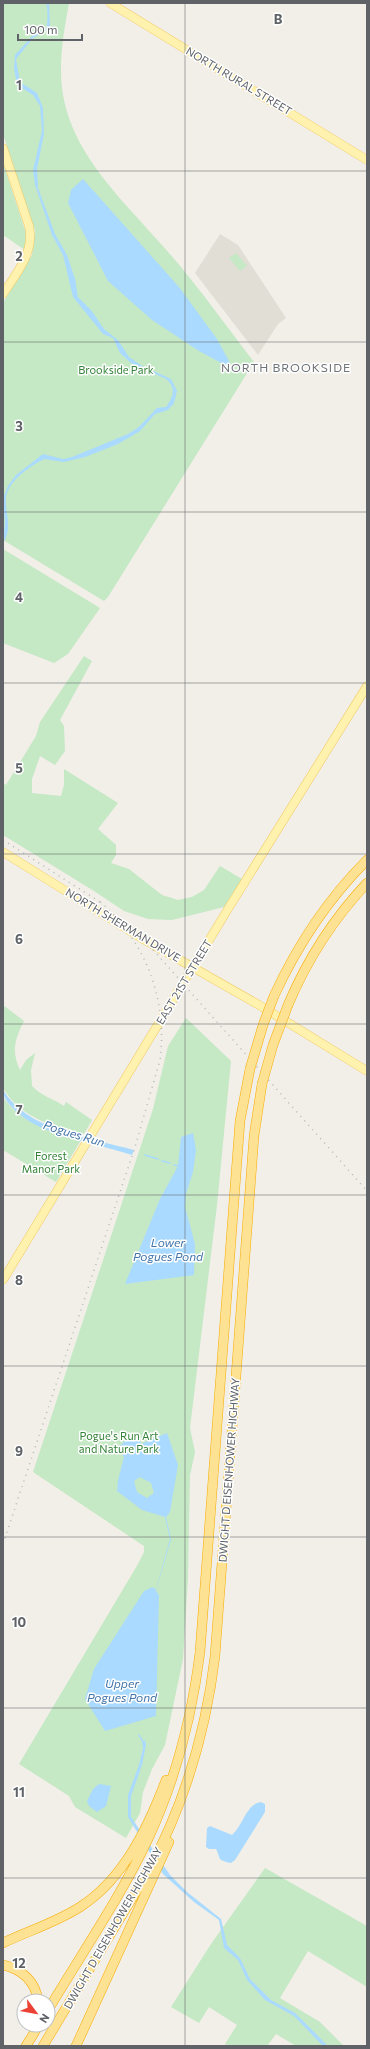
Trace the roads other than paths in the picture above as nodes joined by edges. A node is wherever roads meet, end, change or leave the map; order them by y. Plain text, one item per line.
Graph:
1 (110, 3) edge
2 (3, 148) edge
3 (367, 160) edge
4 (3, 294) edge
5 (367, 686) edge
6 (3, 852) edge
7 (367, 860) edge
8 (367, 882) edge
9 (192, 968) junction
10 (367, 1071) edge
11 (3, 1280) edge
12 (150, 1826) junction
13 (164, 1848) junction
14 (3, 1943) edge
15 (3, 1965) edge
16 (36, 1993) edge
17 (56, 1997) edge
18 (28, 2033) edge
19 (34, 2033) edge
20 (21, 2046) edge
21 (26, 2046) edge
22 (44, 2046) edge
23 (76, 2046) edge

1 - 3 main road, NORTH RURAL STREET
2 - 4 main road
5 - 9 main road, EAST 21ST STREET
6 - 9 main road, NORTH SHERMAN DRIVE
7 - 12 highway, DWIGHT D EISENHOWER HIGHWAY, bridge
8 - 13 highway, DWIGHT D EISENHOWER HIGHWAY, bridge
9 - 10 main road, NORTH SHERMAN DRIVE
9 - 11 main road, EAST 21ST STREET
12 - 14 highway
12 - 17 highway, DWIGHT D EISENHOWER HIGHWAY
13 - 22 highway, DWIGHT D EISENHOWER HIGHWAY
13 - 23 highway
15 - 16 highway
18 - 20 highway
19 - 21 highway

